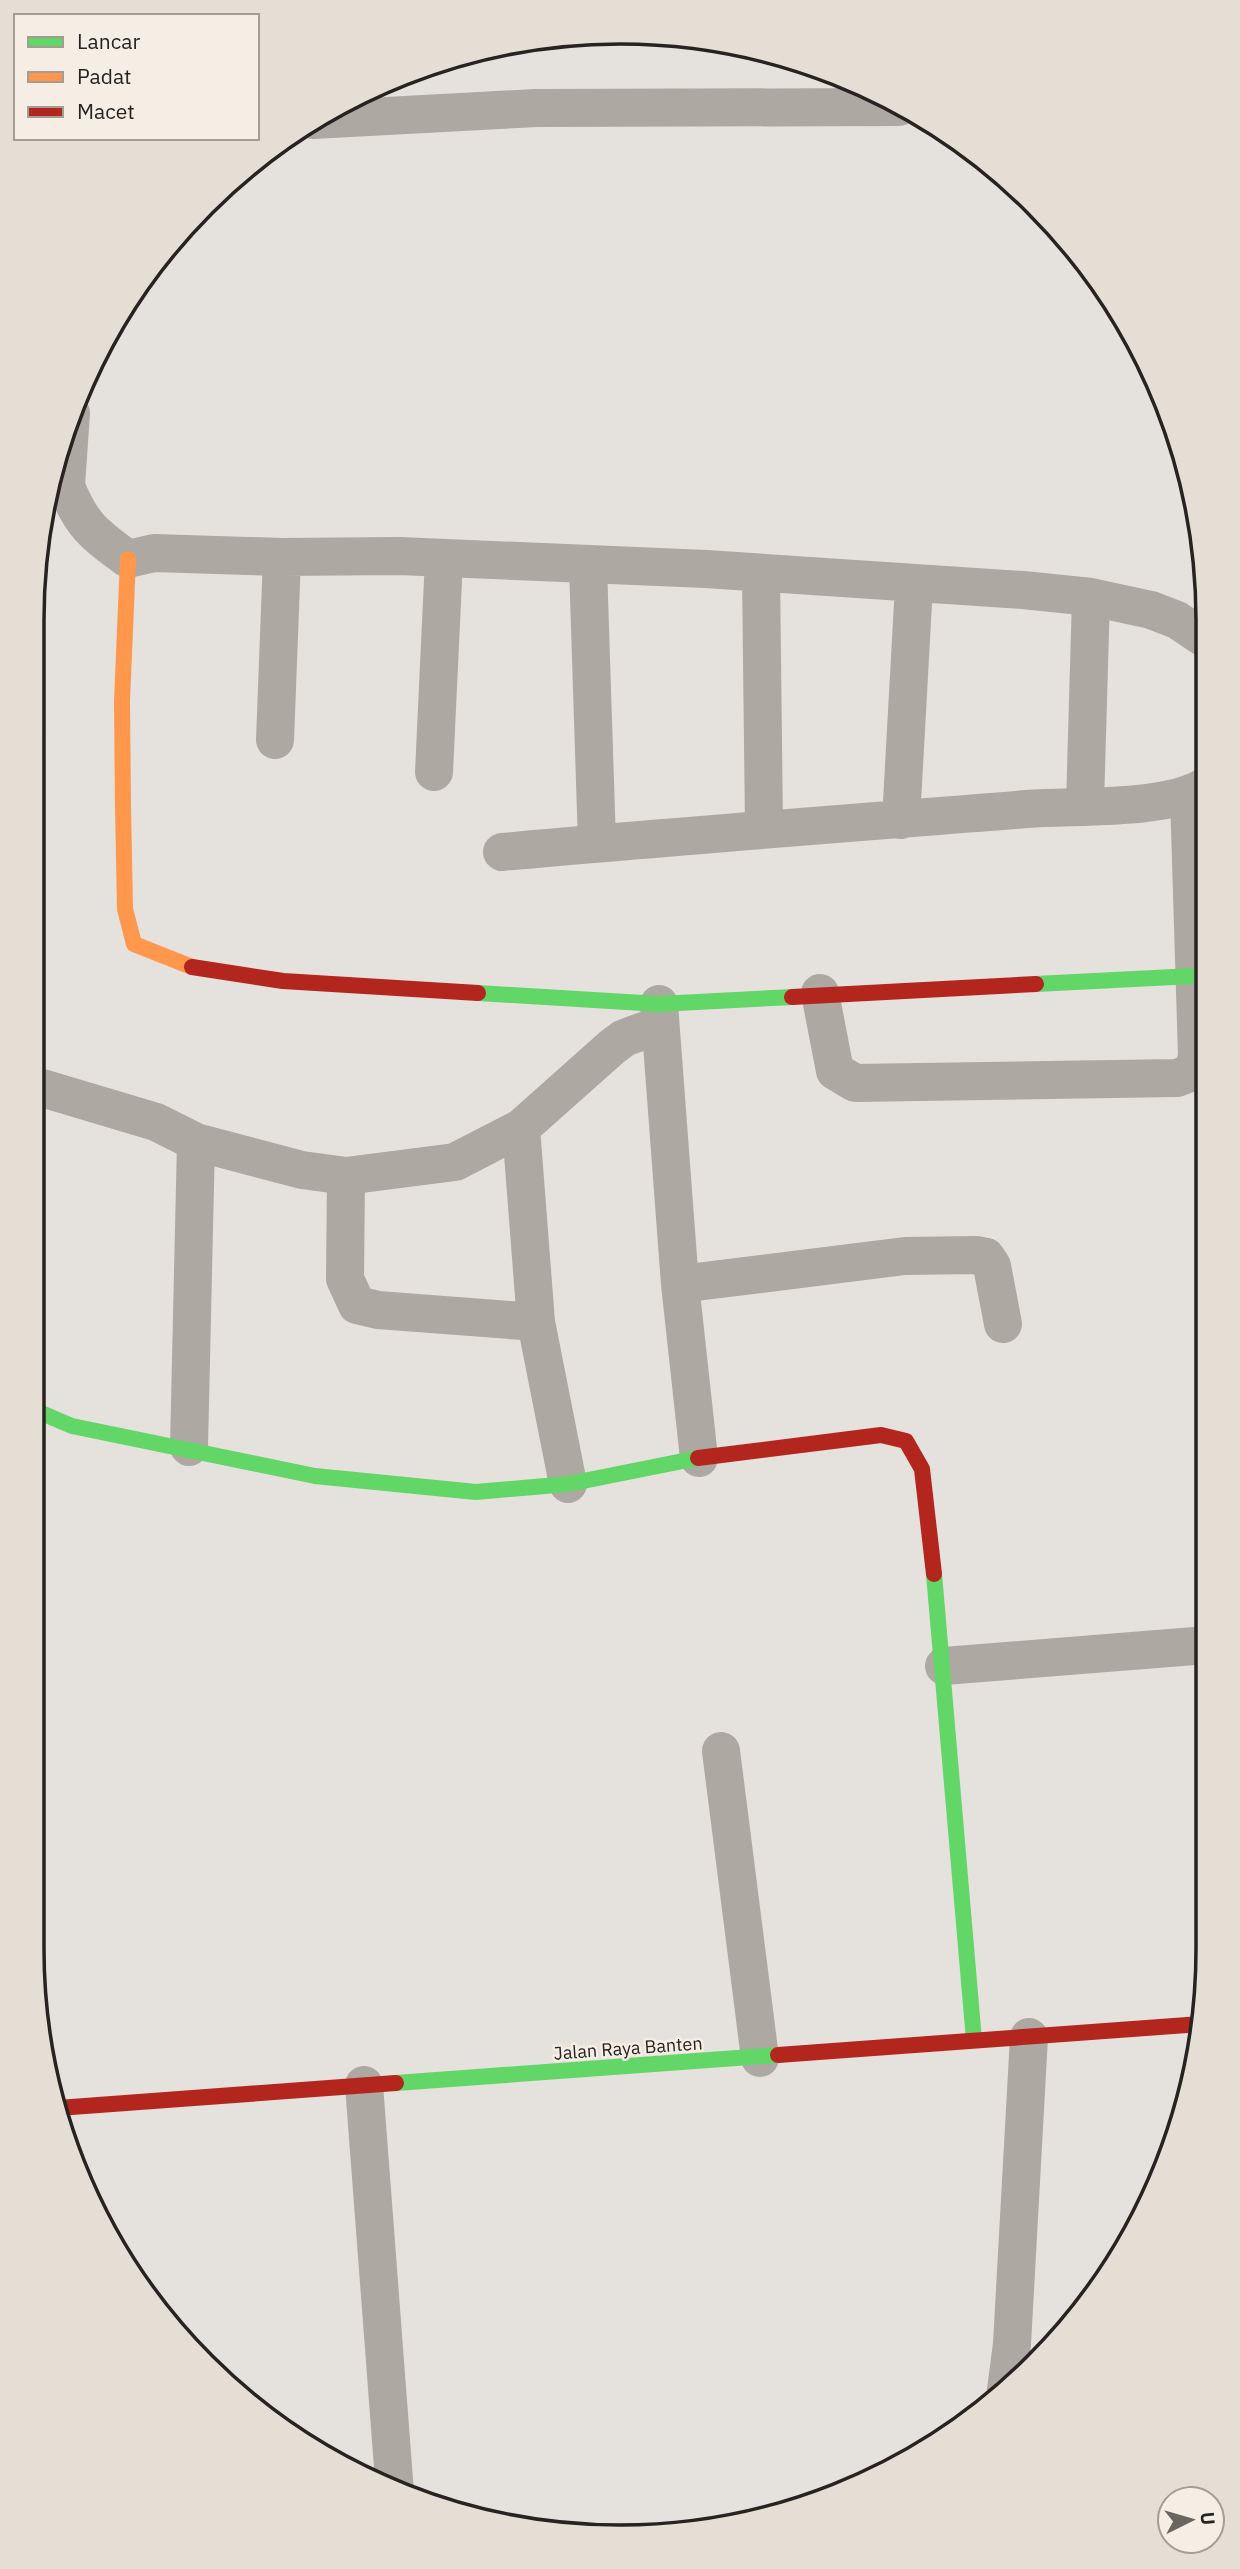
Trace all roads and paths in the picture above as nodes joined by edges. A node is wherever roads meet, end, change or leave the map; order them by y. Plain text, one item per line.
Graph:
1 (882, 107) edge
2 (336, 119) edge
3 (59, 489) edge
4 (282, 557) junction
5 (128, 559) junction
6 (444, 559) junction
7 (588, 566) junction
8 (761, 573) junction
9 (914, 585) junction
10 (1091, 597) junction
11 (1196, 633) edge
12 (275, 740) dead end
13 (435, 772) dead end
14 (1196, 792) edge
15 (1085, 805) junction
16 (901, 820) junction
17 (764, 828) junction
18 (597, 843) junction
19 (502, 852) dead end
20 (1193, 976) junction
21 (820, 993) junction
22 (659, 1014) junction
23 (1196, 1036) edge
24 (1196, 1060) edge
25 (44, 1089) edge
26 (521, 1128) junction
27 (196, 1142) junction
28 (346, 1176) junction
29 (680, 1284) junction
30 (536, 1322) junction
31 (1003, 1324) dead end
32 (44, 1414) edge
33 (189, 1447) junction
34 (699, 1458) junction
35 (568, 1484) junction
36 (1196, 1646) edge
37 (944, 1667) junction
38 (721, 1751) dead end
39 (1191, 2025) edge
40 (1029, 2037) junction
41 (974, 2040) junction
42 (760, 2058) junction
43 (364, 2090) junction
44 (66, 2108) edge
45 (1008, 2374) edge
46 (394, 2479) edge

1 - 2 street
3 - 5 street
4 - 5 street
4 - 6 street
4 - 12 street
5 - 22 street
6 - 7 street
6 - 13 street
7 - 8 street
7 - 18 street
8 - 9 street
8 - 17 street
9 - 10 street
9 - 16 street
10 - 11 street
10 - 15 street
14 - 15 street
14 - 20 street
15 - 16 street
16 - 17 street
17 - 18 street
18 - 19 street
20 - 21 street
20 - 23 street
21 - 22 street
21 - 24 street
22 - 26 street
22 - 29 street
25 - 27 street
26 - 28 street
26 - 30 street
27 - 28 street
27 - 33 street
28 - 30 street
29 - 31 street
29 - 34 street
30 - 35 street
32 - 33 street
33 - 35 street
34 - 35 street
34 - 37 street
36 - 37 street
37 - 41 street
38 - 42 street
39 - 40 street, Jalan Raya Banten
40 - 41 street, Jalan Raya Banten
40 - 45 street
41 - 42 street, Jalan Raya Banten
42 - 43 street, Jalan Raya Banten
43 - 44 street, Jalan Raya Banten
43 - 46 street

